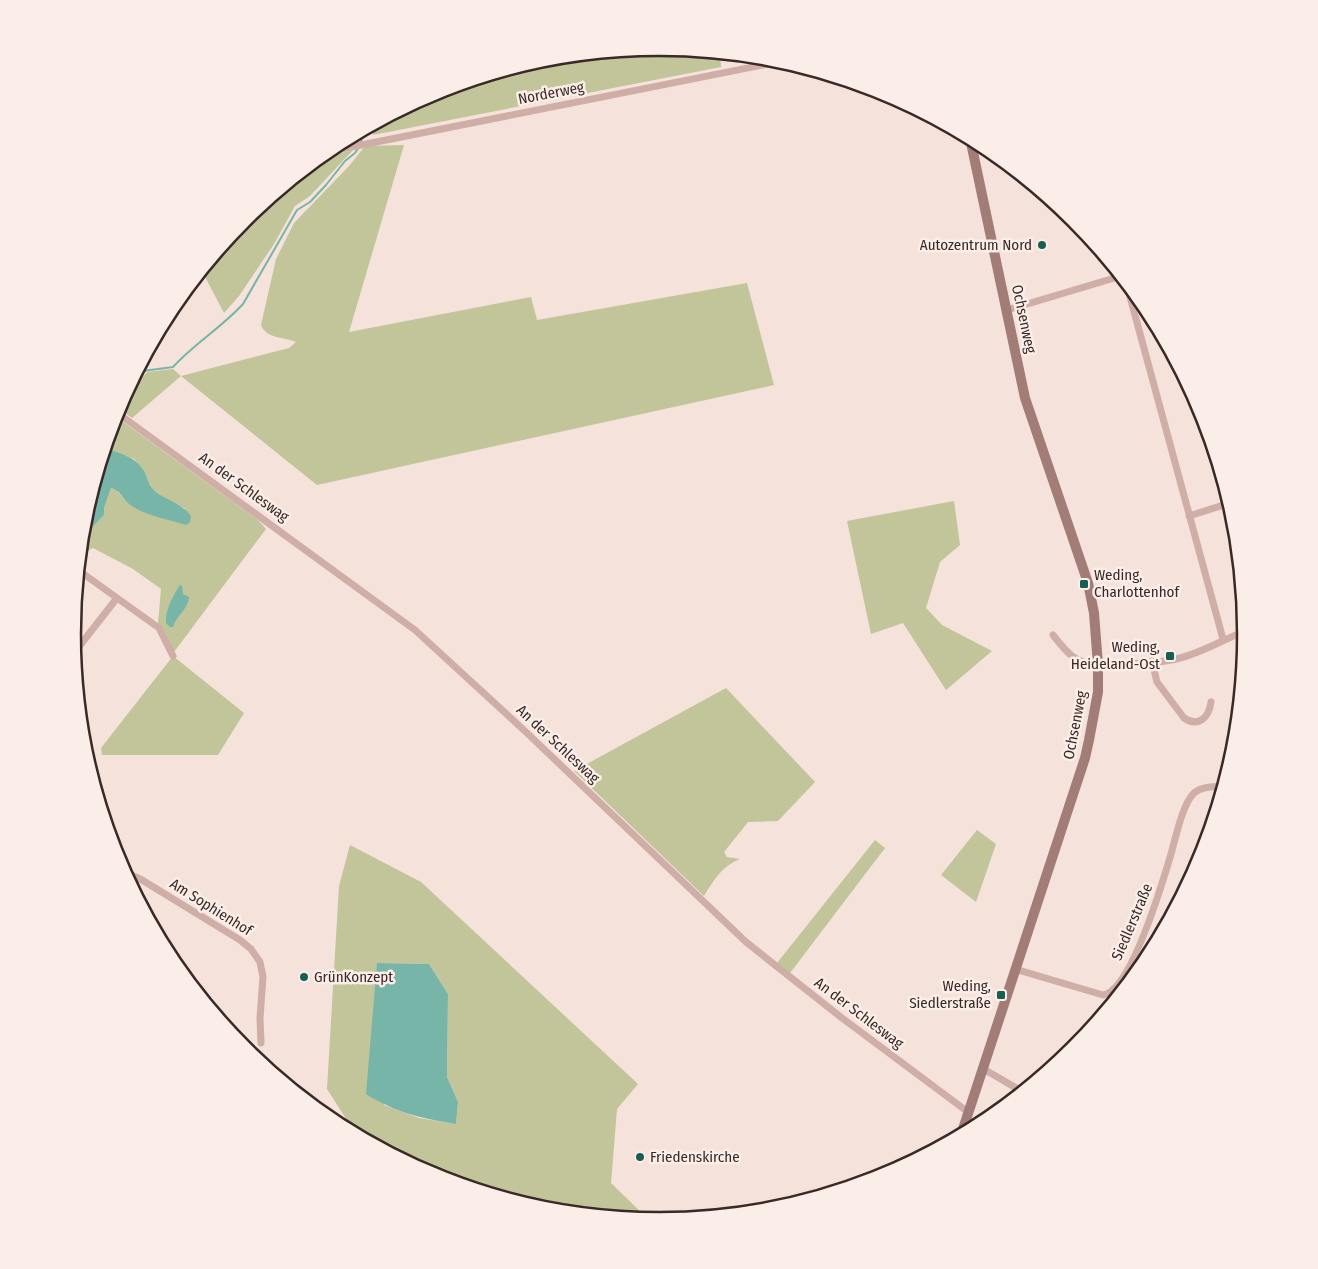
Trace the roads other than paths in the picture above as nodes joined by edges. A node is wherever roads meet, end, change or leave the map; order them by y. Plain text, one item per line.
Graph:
1 (763, 66) edge
2 (347, 148) edge
3 (972, 149) edge
4 (1115, 278) edge
5 (1131, 300) edge
6 (1006, 310) junction
7 (123, 417) edge
8 (1222, 505) edge
9 (1189, 516) junction
10 (84, 575) edge
11 (117, 598) junction
12 (1237, 634) edge
13 (1053, 635) dead end
14 (1223, 639) junction
15 (81, 644) edge
16 (173, 656) dead end
17 (1152, 662) junction
18 (1098, 665) junction
19 (1211, 702) dead end
20 (1217, 787) edge
21 (134, 876) edge
22 (1015, 969) junction
23 (262, 1043) dead end
24 (982, 1068) junction
25 (1017, 1088) edge
26 (968, 1112) junction
27 (964, 1125) edge

1 - 2 street, Norderweg
3 - 6 main road, Ochsenweg
4 - 6 street
5 - 9 street
6 - 18 main road, Ochsenweg
7 - 26 street, An der Schleswag
8 - 9 street
9 - 14 street
10 - 11 street
11 - 15 street
11 - 16 street
12 - 14 street
13 - 18 street
14 - 17 street
17 - 18 street
17 - 19 street
18 - 22 main road, Ochsenweg
20 - 22 street, Siedlerstraße
21 - 23 street, Am Sophienhof
22 - 24 main road, Ochsenweg
24 - 25 street
24 - 26 main road, Ochsenweg
26 - 27 main road, Ochsenweg

